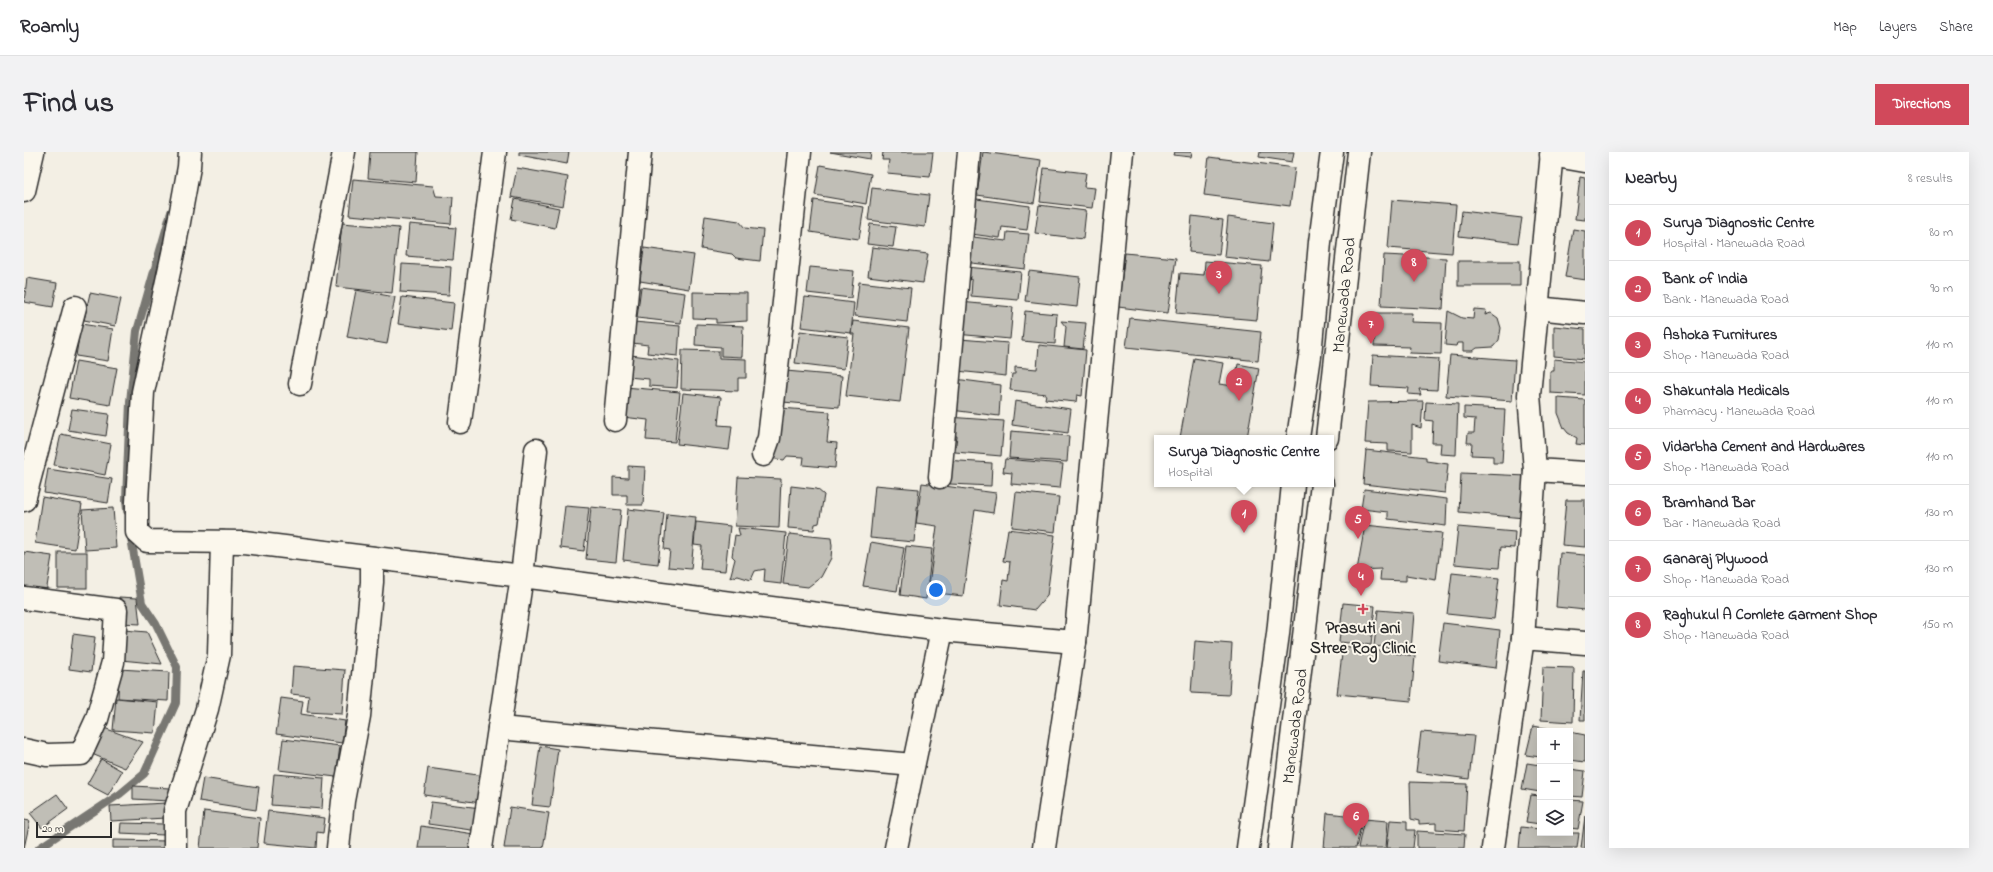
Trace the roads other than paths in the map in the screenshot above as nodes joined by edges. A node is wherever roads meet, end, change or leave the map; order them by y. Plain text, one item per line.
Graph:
1 (34, 152) edge
2 (190, 152) edge
3 (344, 152) edge
4 (495, 152) edge
5 (640, 152) edge
6 (800, 152) edge
7 (969, 152) edge
8 (1122, 152) edge
9 (1332, 152) edge
10 (1359, 152) edge
11 (1551, 154) edge
12 (1585, 161) edge
13 (24, 191) edge
14 (75, 307) dead end
15 (1537, 308) junction
16 (1585, 313) edge
17 (300, 384) dead end
18 (615, 420) dead end
19 (460, 422) dead end
20 (1298, 435) edge
21 (1327, 435) edge
22 (536, 450) dead end
23 (763, 454) dead end
24 (1535, 470) junction
25 (1585, 473) edge
26 (940, 477) dead end
27 (1293, 487) edge
28 (1322, 487) edge
29 (24, 500) edge
30 (222, 542) junction
31 (372, 558) junction
32 (522, 576) junction
33 (24, 598) edge
34 (942, 630) junction
35 (1523, 638) junction
36 (1075, 642) junction
37 (1585, 643) edge
38 (499, 728) junction
39 (24, 750) edge
40 (913, 765) junction
41 (175, 848) edge
42 (338, 848) edge
43 (482, 848) edge
44 (896, 848) edge
45 (1044, 848) edge
46 (1248, 848) edge
47 (1279, 848) edge
48 (1494, 848) edge

1 - 13 street
2 - 30 street
3 - 17 street
4 - 19 street
5 - 18 street
6 - 23 street
7 - 26 street
8 - 36 street
9 - 20 street
10 - 21 street, Manewada Road
11 - 12 street
11 - 15 street
14 - 29 street
15 - 16 street
15 - 24 street
22 - 32 street
24 - 25 street
24 - 35 street
27 - 46 street
28 - 47 street, Manewada Road
30 - 31 street
30 - 41 street
31 - 32 street
31 - 42 street
32 - 34 street
32 - 38 street
33 - 39 street
34 - 36 street
34 - 40 street
35 - 37 street
35 - 48 street
36 - 45 street
38 - 40 street
38 - 43 street
40 - 44 street

